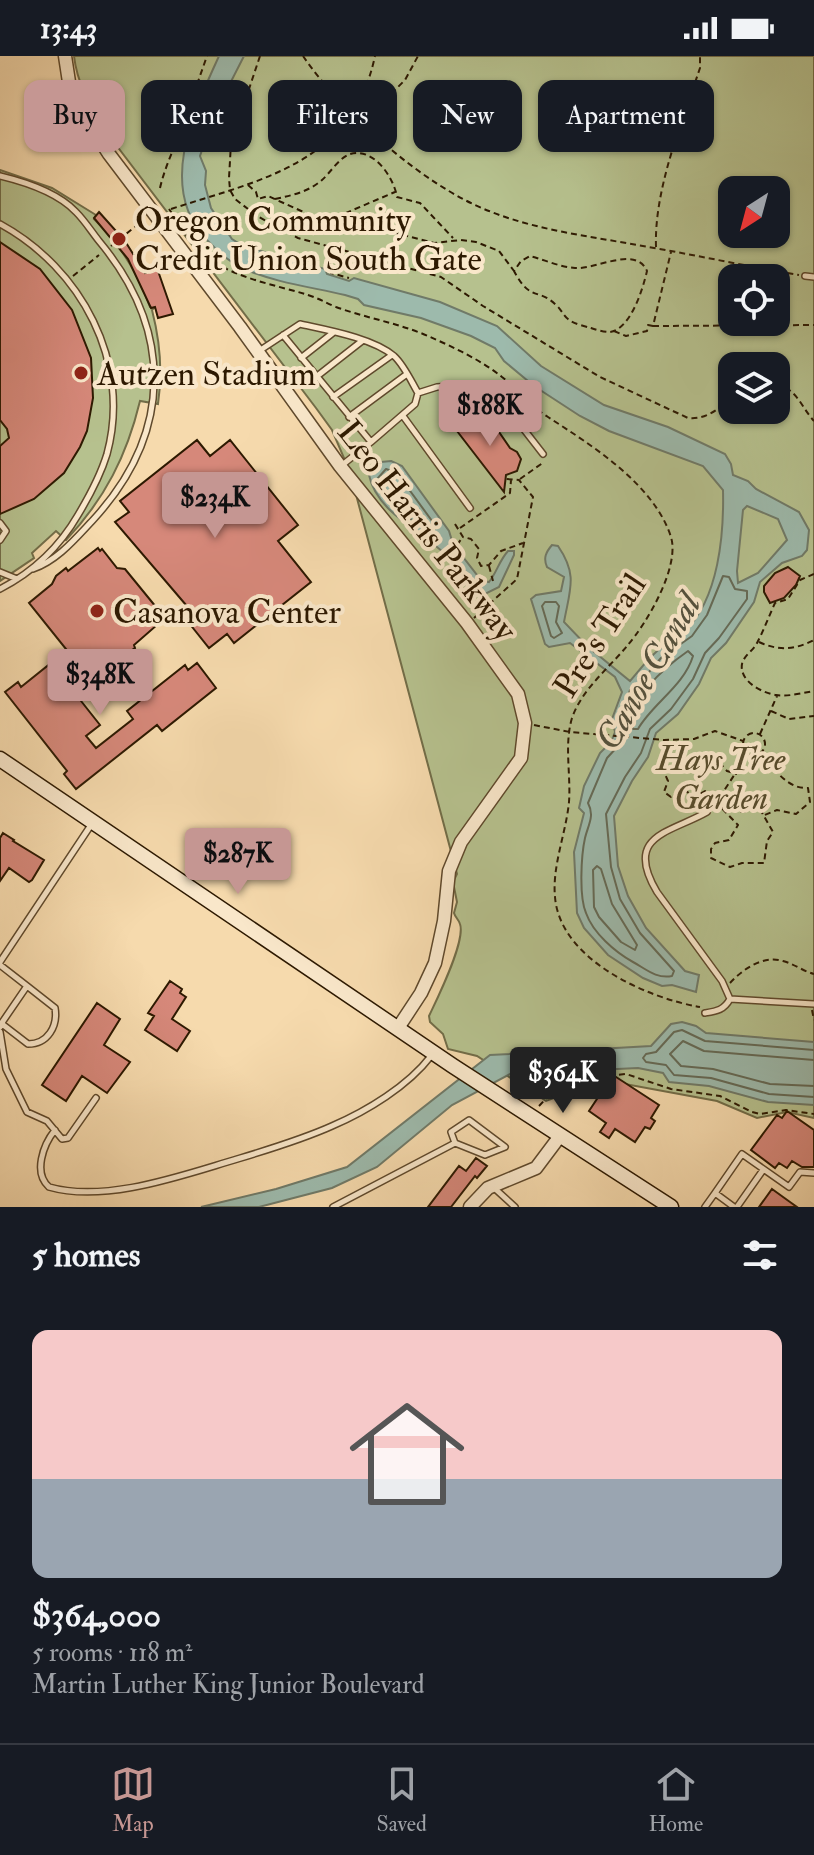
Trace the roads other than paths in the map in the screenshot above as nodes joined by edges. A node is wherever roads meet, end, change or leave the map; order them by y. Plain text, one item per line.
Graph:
1 (65, 56) edge
2 (0, 176) edge
3 (0, 224) edge
4 (805, 276) road end
5 (814, 277) edge
6 (334, 332) junction
7 (283, 335) junction
8 (362, 341) junction
9 (258, 352) junction
10 (392, 355) junction
11 (301, 358) junction
12 (407, 374) junction
13 (316, 377) junction
14 (418, 393) junction
15 (333, 397) junction
16 (403, 416) junction
17 (349, 417) junction
18 (371, 442) junction
19 (543, 454) road end
20 (340, 466) junction
21 (470, 508) dead end
22 (0, 523) edge
23 (0, 540) edge
24 (33, 569) junction
25 (0, 572) edge
26 (17, 579) junction
27 (0, 589) edge
28 (0, 759) edge
29 (707, 812) road end
30 (93, 821) junction
31 (0, 964) edge
32 (27, 986) junction
33 (730, 999) junction
34 (814, 1004) edge
35 (705, 1010) road end
36 (0, 1026) edge
37 (398, 1028) junction
38 (433, 1052) junction
39 (96, 1098) dead end
40 (55, 1130) junction
41 (560, 1136) junction
42 (455, 1143) junction
43 (763, 1170) junction
44 (814, 1173) edge
45 (492, 1186) junction
46 (715, 1193) junction
47 (333, 1207) edge
48 (470, 1207) edge
49 (515, 1207) edge
50 (671, 1207) edge
51 (705, 1207) edge
52 (736, 1207) edge

1 - 9 street, Leo Harris Parkway
2 - 24 lane
3 - 24 lane
4 - 5 lane
6 - 7 lane
6 - 8 lane
6 - 11 lane
7 - 9 lane
7 - 11 lane
8 - 10 lane
8 - 13 lane
9 - 20 street, Leo Harris Parkway
10 - 12 lane
10 - 15 lane
11 - 13 lane
12 - 14 lane
12 - 17 lane
13 - 15 lane
14 - 16 lane
14 - 19 lane
15 - 17 lane
16 - 18 lane
16 - 21 lane
17 - 18 lane
18 - 20 lane
20 - 37 street, Leo Harris Parkway
22 - 23 lane
24 - 26 lane
25 - 26 lane
26 - 27 lane
28 - 30 main road
29 - 33 lane
30 - 31 lane
30 - 37 main road
31 - 32 lane
32 - 36 lane
32 - 36 lane
33 - 34 lane
33 - 35 lane
36 - 40 lane
37 - 38 main road
38 - 40 lane
38 - 41 main road
39 - 40 lane
41 - 45 street
41 - 50 main road
42 - 42 lane
42 - 47 lane
43 - 44 lane
43 - 46 lane
43 - 52 lane
45 - 48 street
45 - 49 lane
46 - 51 lane
46 - 52 lane

